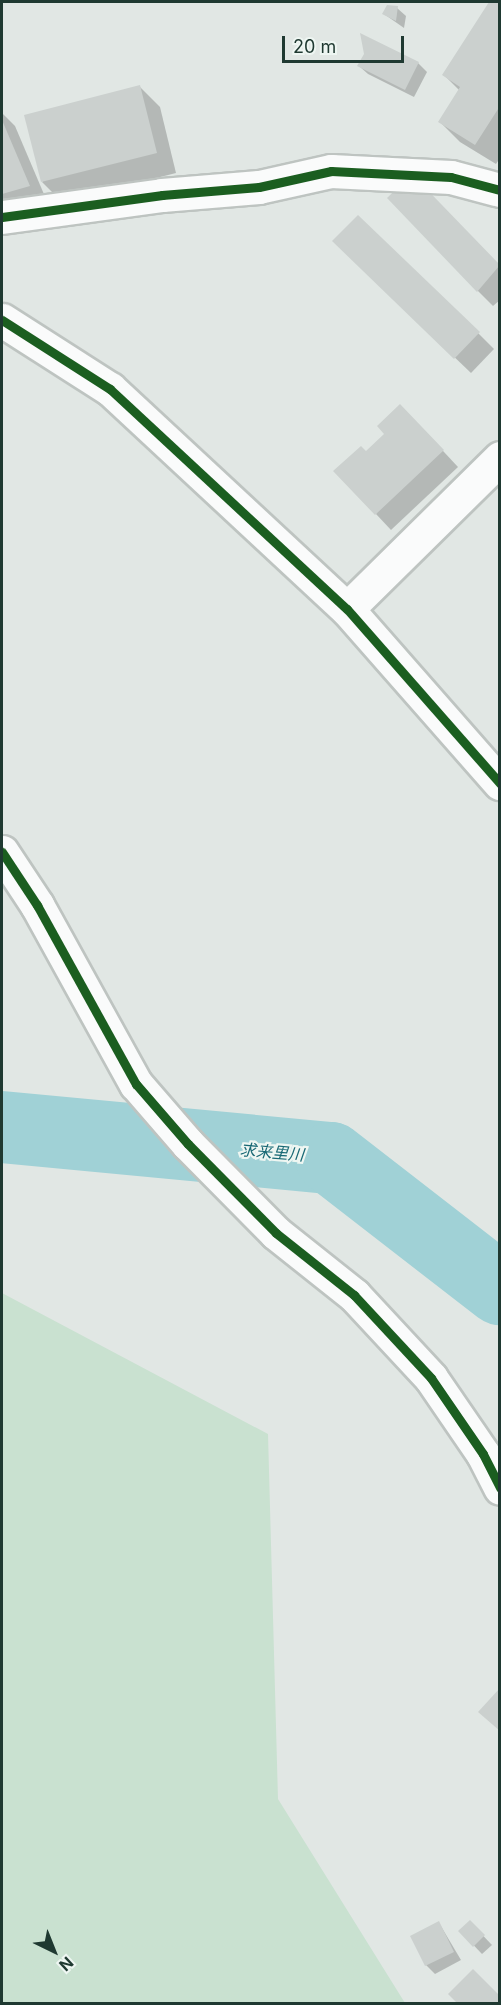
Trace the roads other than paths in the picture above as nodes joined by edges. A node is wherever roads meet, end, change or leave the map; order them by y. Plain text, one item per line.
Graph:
1 (500, 189) edge
2 (2, 217) edge
3 (2, 320) edge
4 (500, 458) edge
5 (347, 609) junction
6 (500, 783) edge
7 (2, 852) edge
8 (500, 1488) edge

1 - 2 street
3 - 5 street
4 - 5 street
5 - 6 street
7 - 8 street

